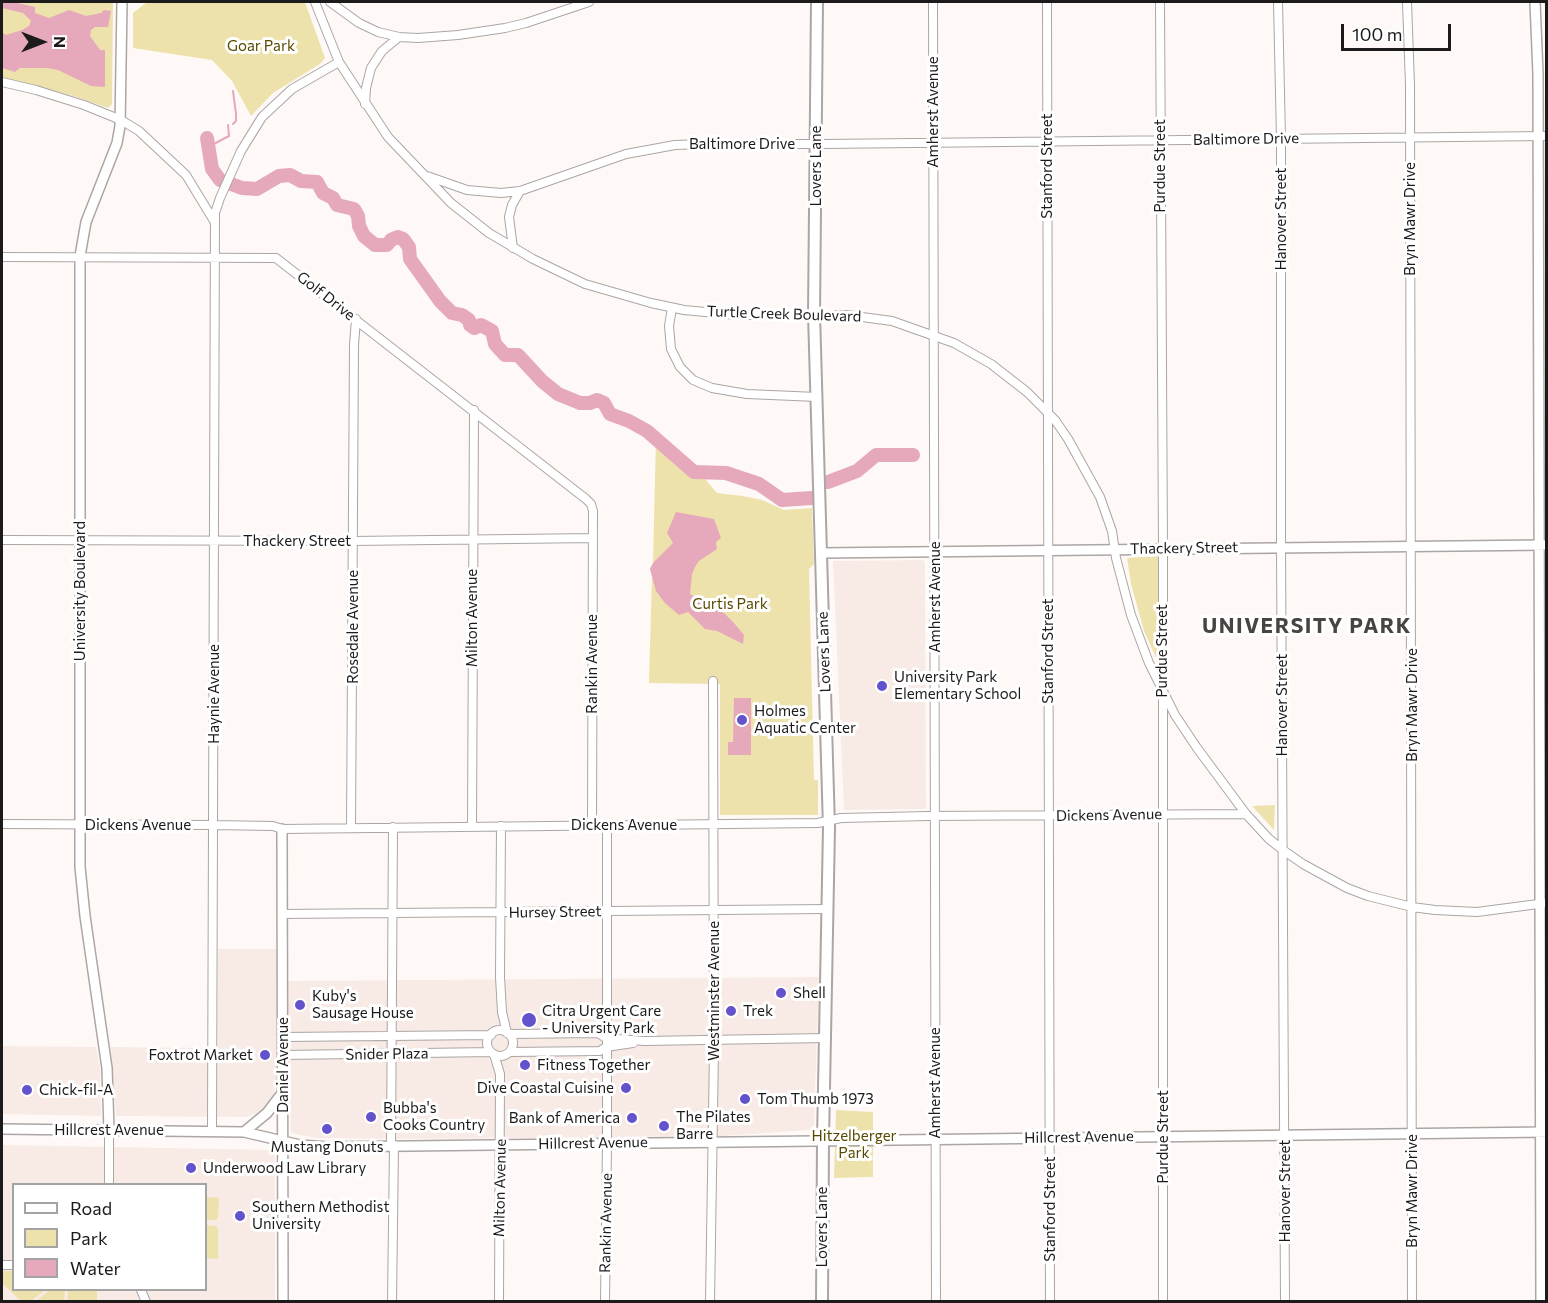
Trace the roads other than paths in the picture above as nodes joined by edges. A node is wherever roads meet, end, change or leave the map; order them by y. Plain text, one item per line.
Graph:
1 (122, 2) edge
2 (315, 2) edge
3 (330, 2) edge
4 (589, 2) edge
5 (817, 2) edge
6 (933, 2) edge
7 (1047, 2) edge
8 (1160, 2) edge
9 (1278, 2) edge
10 (1407, 2) edge
11 (1535, 2) edge
12 (399, 37) junction
13 (339, 62) junction
14 (2, 82) edge
15 (365, 104) junction
16 (121, 120) junction
17 (1410, 136) junction
18 (1542, 136) edge
19 (1281, 139) junction
20 (1160, 140) junction
21 (1047, 141) junction
22 (933, 143) junction
23 (816, 144) junction
24 (423, 175) junction
25 (520, 191) junction
26 (214, 222) junction
27 (513, 248) junction
28 (80, 256) junction
29 (215, 256) junction
30 (2, 257) edge
31 (672, 308) junction
32 (814, 314) junction
33 (356, 319) junction
34 (934, 335) junction
35 (817, 398) junction
36 (474, 411) junction
37 (1048, 413) junction
38 (591, 504) joint
39 (593, 538) junction
40 (2, 540) edge
41 (473, 540) junction
42 (80, 541) junction
43 (214, 541) junction
44 (353, 541) junction
45 (1543, 545) edge
46 (1412, 546) junction
47 (1281, 547) junction
48 (1116, 549) junction
49 (1163, 549) junction
50 (1048, 550) junction
51 (934, 552) junction
52 (822, 553) junction
53 (713, 681) dead end
54 (1162, 690) junction
55 (1162, 814) junction
56 (1246, 814) junction
57 (935, 816) junction
58 (1049, 816) junction
59 (829, 820) junction
60 (2, 824) edge
61 (713, 824) junction
62 (79, 825) junction
63 (213, 825) junction
64 (592, 825) junction
65 (607, 825) junction
66 (472, 826) junction
67 (501, 826) junction
68 (393, 827) junction
69 (351, 828) junction
70 (282, 829) junction
71 (1283, 850) junction
72 (1543, 904) edge
73 (1412, 907) junction
74 (828, 909) junction
75 (714, 910) junction
76 (607, 911) junction
77 (501, 912) junction
78 (393, 913) junction
79 (282, 914) junction
80 (502, 1012) junction
81 (492, 1034) junction
82 (508, 1034) junction
83 (392, 1035) junction
84 (283, 1037) junction
85 (606, 1038) junction
86 (826, 1038) junction
87 (644, 1041) junction
88 (714, 1041) junction
89 (606, 1047) junction
90 (492, 1053) junction
91 (509, 1053) junction
92 (391, 1054) junction
93 (283, 1055) junction
94 (500, 1074) junction
95 (283, 1092) junction
96 (2, 1129) edge
97 (109, 1130) junction
98 (212, 1131) junction
99 (244, 1132) junction
100 (1543, 1132) edge
101 (1412, 1133) junction
102 (1285, 1134) junction
103 (1163, 1136) junction
104 (1049, 1137) junction
105 (936, 1139) junction
106 (284, 1140) junction
107 (823, 1140) junction
108 (713, 1141) junction
109 (607, 1143) junction
110 (500, 1144) junction
111 (392, 1145) junction
112 (109, 1183) edge
113 (284, 1302) edge
114 (392, 1302) edge
115 (499, 1302) edge
116 (604, 1302) edge
117 (710, 1302) edge
118 (822, 1302) edge
119 (936, 1302) edge
120 (1050, 1302) edge
121 (1163, 1302) edge
122 (1285, 1302) edge
123 (1412, 1302) edge
124 (1540, 1302) edge

1 - 16 street, University Boulevard
2 - 13 street, Turtle Creek Boulevard
3 - 12 street
4 - 12 street
5 - 23 main road, Lovers Lane
6 - 22 street, Amherst Avenue
7 - 21 street, Stanford Street
8 - 20 street, Purdue Street
9 - 19 street, Hanover Street
10 - 17 street, Bryn Mawr Drive
11 - 18 street
12 - 15 street
13 - 15 street, Turtle Creek Boulevard
13 - 26 street
14 - 16 street
15 - 24 street, Turtle Creek Boulevard
16 - 26 street
16 - 28 street, University Boulevard
17 - 18 street, Baltimore Drive
17 - 19 street, Baltimore Drive
17 - 46 street, Bryn Mawr Drive
18 - 45 street
19 - 20 street, Baltimore Drive
19 - 47 street, Hanover Street
20 - 21 street, Baltimore Drive
20 - 49 street, Purdue Street
21 - 22 street, Baltimore Drive
21 - 37 street, Stanford Street
22 - 23 street, Baltimore Drive
22 - 34 street, Amherst Avenue
23 - 25 street, Baltimore Drive
23 - 32 main road, Lovers Lane
24 - 25 street, Baltimore Drive
24 - 27 street, Turtle Creek Boulevard
25 - 27 street
26 - 29 street, Haynie Avenue
27 - 31 street, Turtle Creek Boulevard
28 - 29 street, Golf Drive
28 - 30 street, Golf Drive
28 - 42 street, University Boulevard
29 - 33 street, Golf Drive
29 - 43 street, Haynie Avenue
31 - 32 street, Turtle Creek Boulevard
31 - 35 street
32 - 34 street, Turtle Creek Boulevard
32 - 35 main road, Lovers Lane
33 - 36 street, Golf Drive
33 - 44 street, Rosedale Avenue
34 - 37 street, Turtle Creek Boulevard
34 - 51 street, Amherst Avenue
35 - 52 main road, Lovers Lane
36 - 38 street, Golf Drive
36 - 41 street, Milton Avenue
37 - 48 street, Turtle Creek Boulevard
37 - 50 street, Stanford Street
38 - 39 street, Rankin Avenue
39 - 41 street, Thackery Street
39 - 64 street, Rankin Avenue
40 - 42 street, Thackery Street
41 - 44 street, Thackery Street
41 - 66 street, Milton Avenue
42 - 43 street, Thackery Street
42 - 62 street, University Boulevard
43 - 44 street, Thackery Street
43 - 63 street, Haynie Avenue
44 - 69 street, Rosedale Avenue
45 - 46 street, Thackery Street
45 - 72 street
46 - 47 street, Thackery Street
46 - 73 street, Bryn Mawr Drive
47 - 49 street, Thackery Street
47 - 71 street, Hanover Street
48 - 49 street, Thackery Street
48 - 50 street, Thackery Street
48 - 54 street, Turtle Creek Boulevard
49 - 54 street, Purdue Street
50 - 51 street, Thackery Street
50 - 58 street, Stanford Street
51 - 52 street, Thackery Street
51 - 57 street, Amherst Avenue
52 - 59 main road, Lovers Lane
53 - 61 street, Westminster Avenue
54 - 55 street, Purdue Street
54 - 56 street, Turtle Creek Boulevard
55 - 56 street, Dickens Avenue
55 - 58 street, Dickens Avenue
55 - 103 street, Purdue Street
56 - 71 street, Turtle Creek Boulevard
57 - 58 street, Dickens Avenue
57 - 59 street, Dickens Avenue
57 - 105 street, Amherst Avenue
58 - 104 street, Stanford Street
59 - 61 street, Dickens Avenue
59 - 74 main road, Lovers Lane
60 - 62 street, Dickens Avenue
61 - 65 street, Dickens Avenue
61 - 75 street, Westminster Avenue
62 - 63 street, Dickens Avenue
62 - 97 street, University Boulevard
63 - 70 street, Dickens Avenue
63 - 98 street, Haynie Avenue
64 - 65 street, Dickens Avenue
64 - 67 street, Dickens Avenue
65 - 76 street, Rankin Avenue
66 - 67 street, Dickens Avenue
66 - 68 street, Dickens Avenue
67 - 77 street
68 - 69 street, Dickens Avenue
68 - 78 street
69 - 70 street, Dickens Avenue
70 - 79 street, Daniel Avenue
71 - 73 street, Turtle Creek Boulevard
71 - 102 street, Hanover Street
72 - 73 street, Turtle Creek Boulevard
72 - 100 street
73 - 101 street, Bryn Mawr Drive
74 - 75 street, Hursey Street
74 - 86 main road, Lovers Lane
75 - 76 street, Hursey Street
75 - 88 street, Westminster Avenue
76 - 77 street, Hursey Street
76 - 85 street, Rankin Avenue
77 - 78 street, Hursey Street
77 - 80 street
78 - 79 street, Hursey Street
78 - 83 street
79 - 84 street, Daniel Avenue
80 - 81 street
80 - 82 street
81 - 82 street
81 - 83 street, Snider Plaza
81 - 90 street
82 - 85 street
82 - 91 street
83 - 84 street, Snider Plaza
83 - 92 street
84 - 93 street, Daniel Avenue
85 - 87 street
85 - 89 street, Rankin Avenue
86 - 88 street
86 - 107 main road, Lovers Lane
87 - 88 street
87 - 89 street
88 - 108 street, Westminster Avenue
89 - 91 street
89 - 109 street, Rankin Avenue
90 - 91 street
90 - 92 street, Snider Plaza
90 - 94 street, Milton Avenue
91 - 94 street, Milton Avenue
92 - 93 street, Snider Plaza
92 - 111 street
93 - 95 street, Daniel Avenue
94 - 110 street, Milton Avenue
95 - 99 street
95 - 106 street, Daniel Avenue
96 - 97 street, Hillcrest Avenue
97 - 98 street, Hillcrest Avenue
97 - 112 street, University Boulevard
98 - 99 street, Hillcrest Avenue
99 - 106 street, Hillcrest Avenue
100 - 101 street, Hillcrest Avenue
100 - 124 street
101 - 102 street, Hillcrest Avenue
101 - 123 street, Bryn Mawr Drive
102 - 103 street, Hillcrest Avenue
102 - 122 street, Hanover Street
103 - 104 street, Hillcrest Avenue
103 - 121 street, Purdue Street
104 - 105 street, Hillcrest Avenue
104 - 120 street, Stanford Street
105 - 107 street, Hillcrest Avenue
105 - 119 street, Amherst Avenue
106 - 111 street, Hillcrest Avenue
106 - 113 street, Daniel Avenue
107 - 108 street, Hillcrest Avenue
107 - 118 main road, Lovers Lane
108 - 109 street, Hillcrest Avenue
108 - 117 street, Westminster Avenue
109 - 110 street, Hillcrest Avenue
109 - 116 street, Rankin Avenue
110 - 111 street, Hillcrest Avenue
110 - 115 street, Milton Avenue
111 - 114 street

